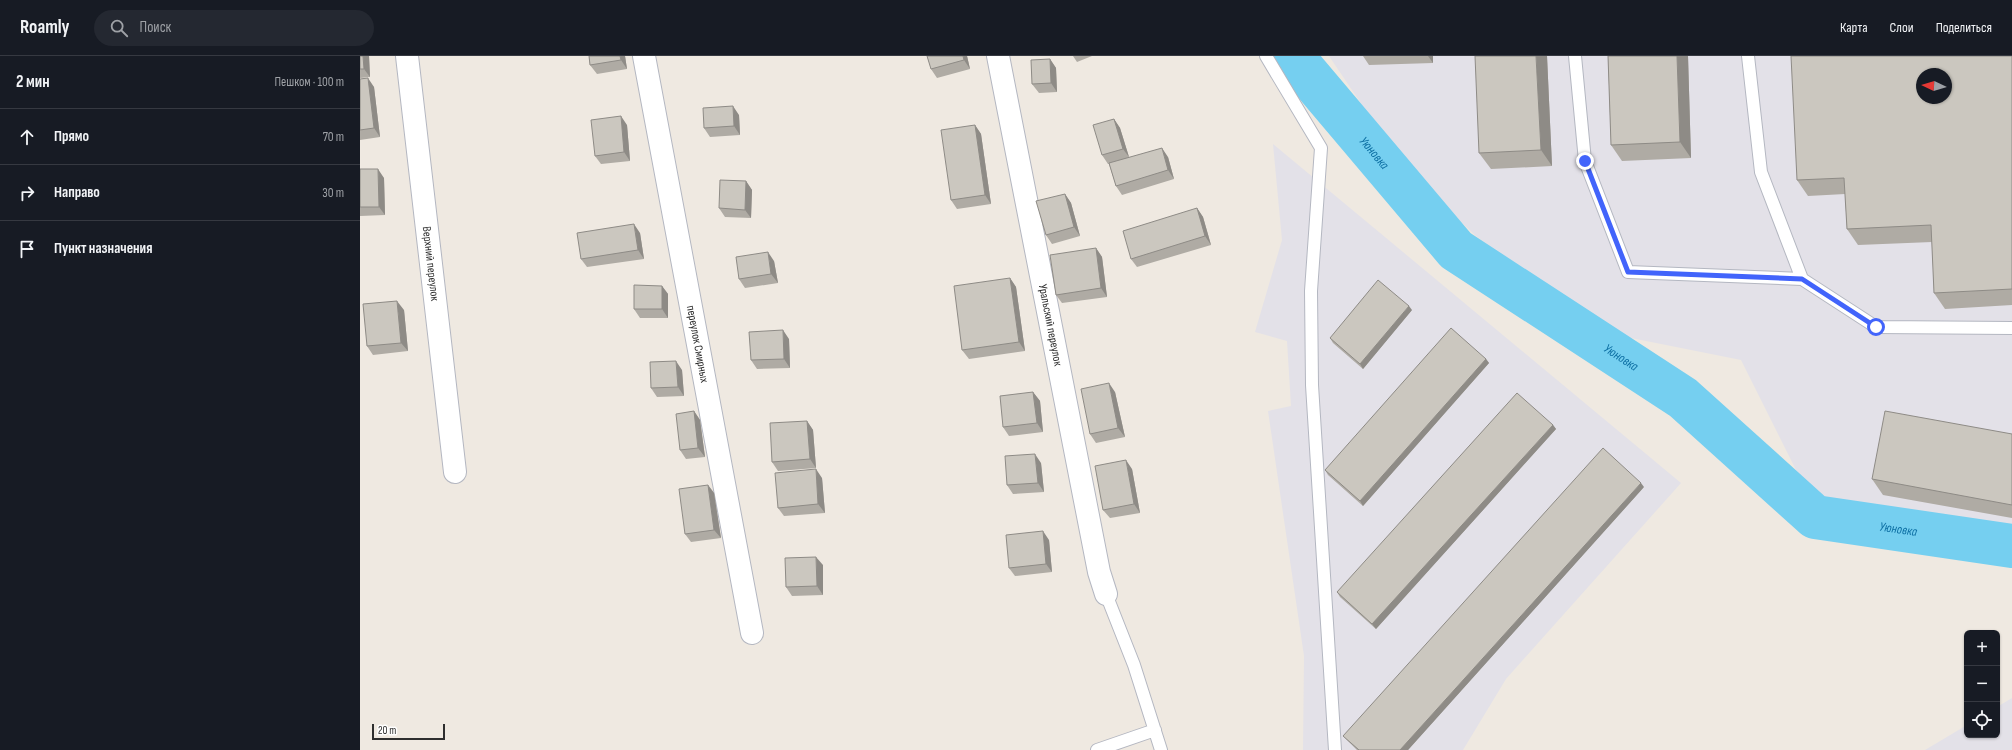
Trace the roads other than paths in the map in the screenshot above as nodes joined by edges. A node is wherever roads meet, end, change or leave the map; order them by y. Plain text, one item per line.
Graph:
1 (407, 56) edge
2 (644, 56) edge
3 (998, 56) edge
4 (1266, 56) edge
5 (1576, 56) edge
6 (1748, 56) edge
7 (1802, 279) junction
8 (2012, 328) edge
9 (455, 472) dead end
10 (1106, 594) joint
11 (752, 633) dead end
12 (1155, 730) junction
13 (1097, 750) edge
14 (1161, 750) edge
15 (1335, 750) edge

1 - 9 street, Верхний переулок
2 - 11 street, переулок Смирных
3 - 10 street, Уральский переулок
4 - 15 lane
5 - 7 lane
6 - 7 lane
7 - 8 lane
10 - 12 lane
12 - 13 lane
12 - 14 lane

